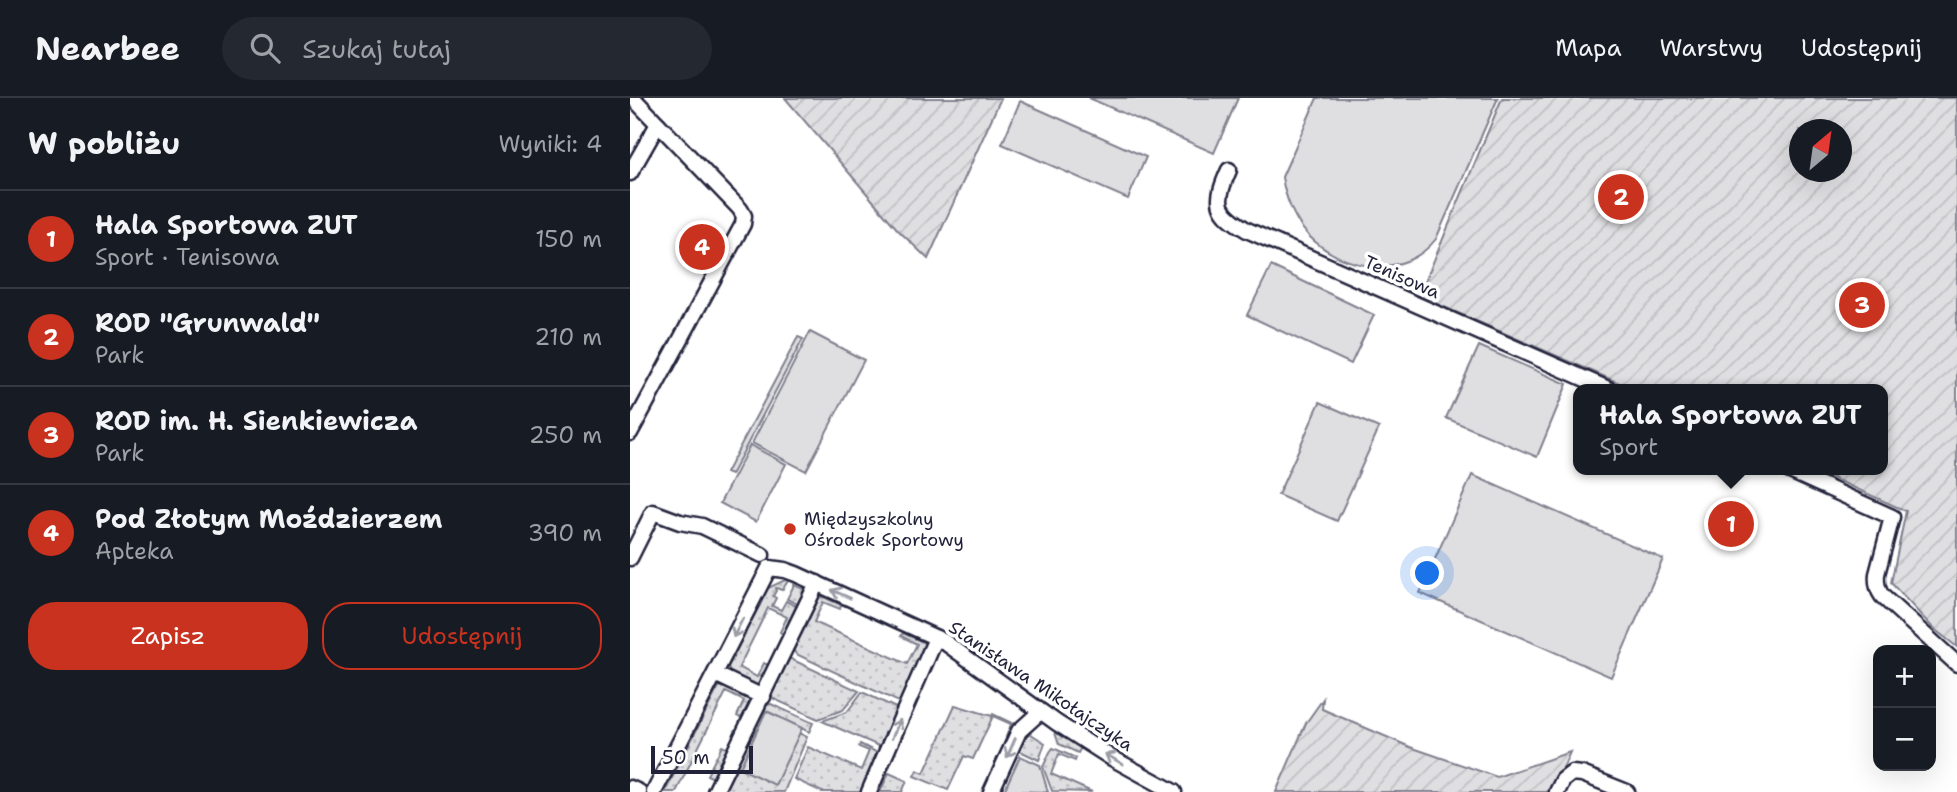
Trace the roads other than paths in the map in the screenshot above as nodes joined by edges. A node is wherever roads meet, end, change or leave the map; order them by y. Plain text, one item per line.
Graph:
1 (633, 98) edge
2 (658, 124) junction
3 (1229, 170) dead end
4 (630, 173) edge
5 (1597, 384) edge
6 (630, 433) edge
7 (1799, 475) edge
8 (630, 558) edge
9 (765, 561) junction
10 (817, 583) junction
11 (936, 638) junction
12 (1957, 664) edge
13 (715, 674) junction
14 (763, 697) junction
15 (1040, 712) junction
16 (630, 788) edge
17 (639, 792) edge
18 (654, 792) edge
19 (715, 792) edge
20 (869, 792) edge
21 (991, 792) edge
22 (1174, 792) edge
23 (1558, 792) edge
24 (1627, 792) edge

1 - 2 street
2 - 4 street
2 - 6 street
3 - 5 street, Tenisowa
7 - 12 street
8 - 9 street, Stanisława Mikołajczyka
9 - 10 street, Stanisława Mikołajczyka
9 -> 13 street
11 -> 10 street, Stanisława Mikołajczyka
10 - 14 street
11 - 15 street, Stanisława Mikołajczyka
20 -> 11 street
13 - 14 street
13 - 18 street
14 - 19 street
15 -> 21 street
22 -> 15 street, Stanisława Mikołajczyka
16 - 17 street
23 - 24 street

